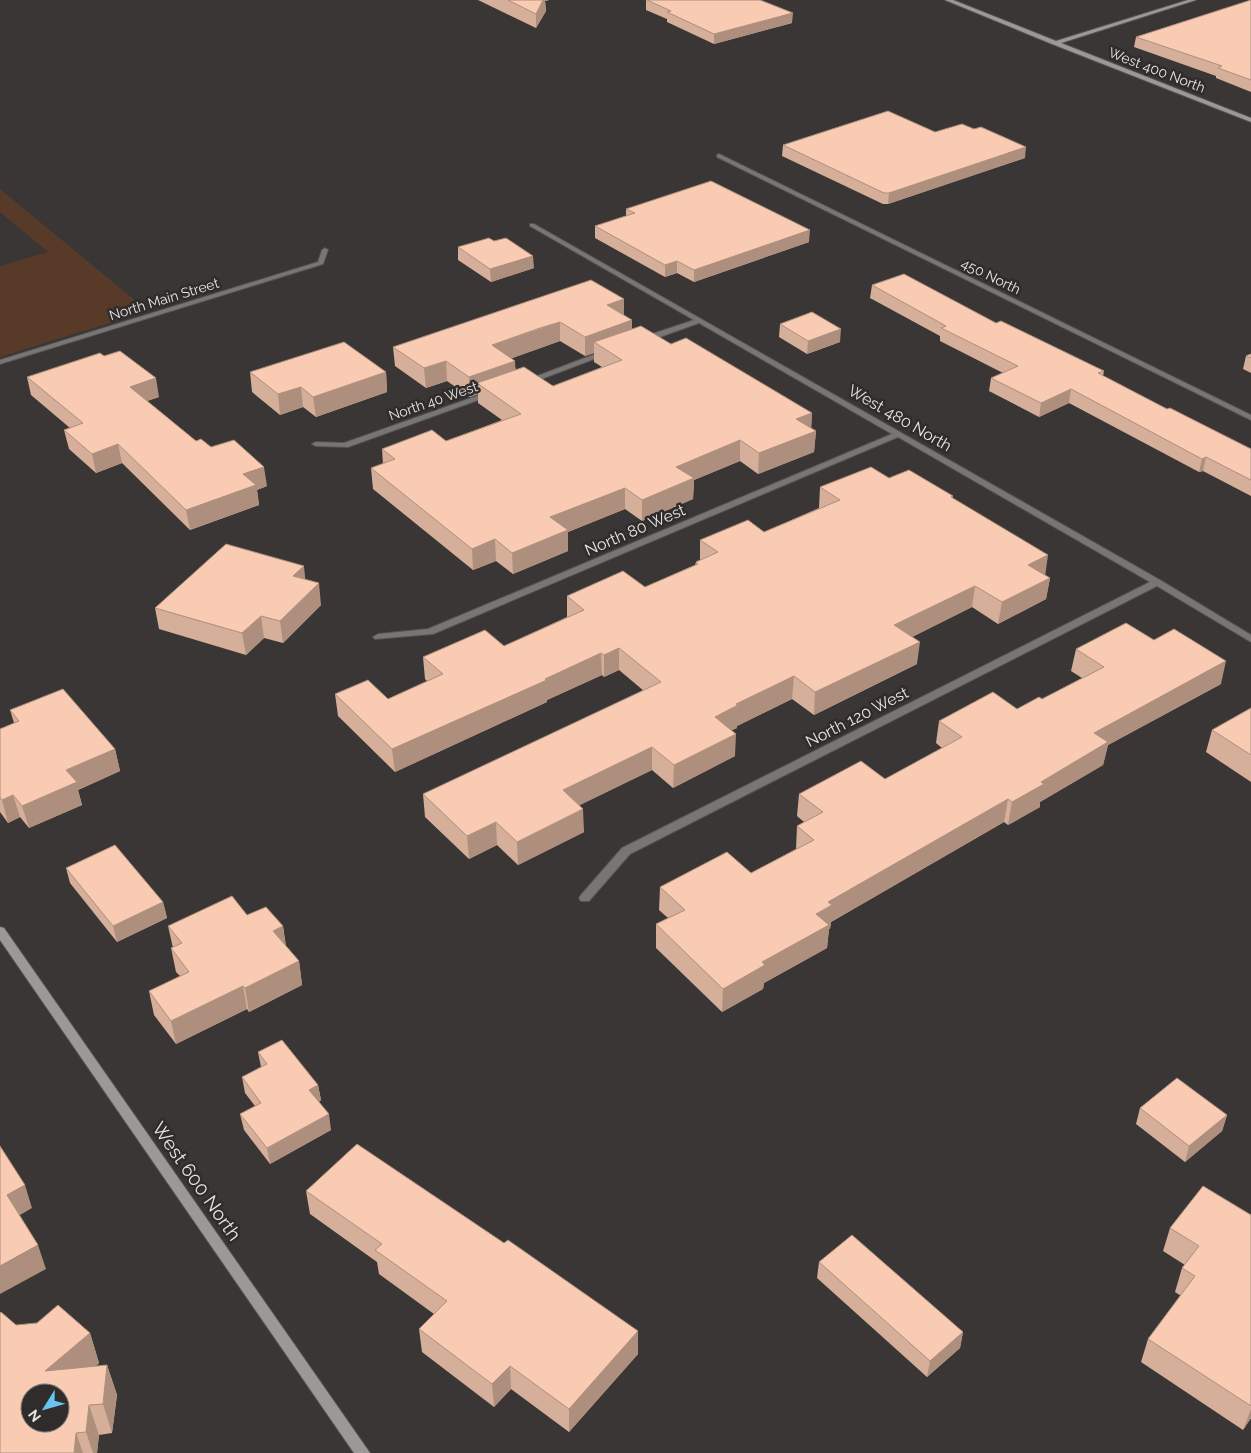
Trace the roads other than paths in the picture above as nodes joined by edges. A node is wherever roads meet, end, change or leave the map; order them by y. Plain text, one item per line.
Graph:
1 (948, 0) edge
2 (1193, 0) edge
3 (1054, 43) junction
4 (1251, 120) edge
5 (719, 156) dead end
6 (532, 225) dead end
7 (325, 250) dead end
8 (700, 321) junction
9 (634, 344) edge
10 (616, 350) edge
11 (0, 362) edge
12 (522, 383) edge
13 (504, 389) edge
14 (1251, 418) edge
15 (899, 434) junction
16 (316, 444) dead end
17 (1157, 582) junction
18 (378, 637) dead end
19 (1251, 638) edge
20 (585, 898) dead end
21 (0, 931) edge
22 (363, 1453) edge

1 - 3 street, West 400 North
2 - 3 street
3 - 4 street, West 400 North
5 - 14 street, 450 North
6 - 8 street, West 480 North
7 - 11 street, North Main Street
8 - 9 street
8 - 15 street, West 480 North
10 - 12 street
13 - 16 street, North 40 West
15 - 17 street, West 480 North
15 - 18 street, North 80 West
17 - 19 street, West 480 North
17 - 20 street, North 120 West
21 - 22 street, West 600 North

